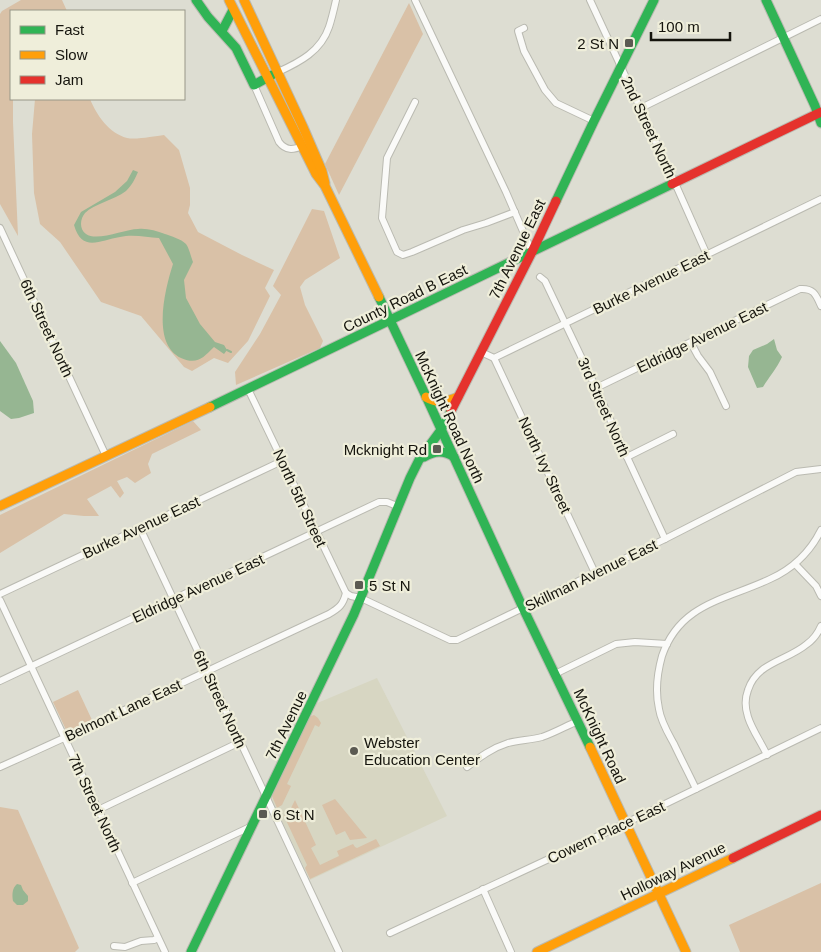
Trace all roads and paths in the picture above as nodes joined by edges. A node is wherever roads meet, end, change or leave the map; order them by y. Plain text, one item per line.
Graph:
1 (196, 0) edge
2 (228, 0) edge
3 (244, 0) edge
4 (336, 0) edge
5 (415, 0) edge
6 (590, 0) edge
7 (654, 0) edge
8 (766, 0) edge
9 (233, 10) junction
10 (821, 19) edge
11 (524, 28) dead end
12 (222, 31) junction
13 (783, 38) junction
14 (621, 66) junction
15 (278, 72) junction
16 (268, 77) junction
17 (254, 85) junction
18 (415, 102) dead end
19 (640, 108) junction
20 (819, 113) edge
21 (594, 121) junction
22 (821, 123) edge
23 (303, 146) junction
24 (676, 183) junction
25 (325, 186) junction
26 (821, 199) edge
27 (515, 212) junction
28 (0, 228) edge
29 (532, 252) junction
30 (707, 254) junction
31 (540, 277) dead end
32 (821, 306) edge
33 (389, 320) junction
34 (566, 324) junction
35 (691, 342) junction
36 (481, 352) junction
37 (494, 358) junction
38 (596, 388) junction
39 (248, 389) junction
40 (426, 397) junction
41 (458, 397) junction
42 (726, 406) dead end
43 (442, 430) junction
44 (673, 434) dead end
45 (106, 456) junction
46 (454, 457) junction
47 (627, 457) junction
48 (420, 460) junction
49 (282, 461) junction
50 (821, 469) edge
51 (0, 506) edge
52 (397, 506) junction
53 (140, 528) junction
54 (821, 530) edge
55 (316, 532) junction
56 (665, 539) junction
57 (795, 564) junction
58 (595, 573) junction
59 (346, 593) junction
60 (0, 594) edge
61 (821, 596) edge
62 (361, 598) junction
63 (0, 600) edge
64 (174, 600) junction
65 (524, 608) junction
66 (821, 626) edge
67 (667, 644) junction
68 (549, 661) joint
69 (31, 666) junction
70 (207, 670) junction
71 (555, 674) junction
72 (0, 681) edge
73 (578, 721) junction
74 (821, 728) edge
75 (64, 738) junction
76 (240, 742) junction
77 (767, 755) junction
78 (0, 767) edge
79 (467, 767) dead end
80 (696, 789) junction
81 (266, 797) junction
82 (98, 810) junction
83 (821, 815) edge
84 (626, 823) junction
85 (252, 826) junction
86 (132, 883) junction
87 (483, 889) junction
88 (659, 894) junction
89 (390, 933) dead end
90 (158, 938) junction
91 (114, 946) dead end
92 (165, 952) edge
93 (191, 952) edge
94 (339, 952) edge
95 (511, 952) edge
96 (537, 952) edge
97 (686, 952) edge

1 - 12 street
2 - 9 street, McKnight Road North
3 - 15 street, McKnight Road North
4 - 15 street
5 - 27 street
6 - 14 street, 2nd Street North
7 - 14 street, 7th Avenue East
8 - 13 street
9 - 12 street
9 - 16 street, McKnight Road North
10 - 13 street
11 - 21 street
12 - 17 street
13 - 19 street
13 - 20 street
14 - 19 street, 2nd Street North
14 - 21 street, 7th Avenue East
15 - 16 street
15 - 25 street, McKnight Road North
16 - 17 street
16 - 23 street, McKnight Road North
17 - 23 street
18 - 27 street
19 - 24 street, 2nd Street North
20 - 22 street
20 - 24 street, County Road B East
21 - 29 street, 7th Avenue East
23 - 25 street, McKnight Road North
24 - 29 street, County Road B East
24 - 30 street, 2nd Street North
25 - 33 street, McKnight Road North
26 - 30 street, Burke Avenue East
27 - 29 street
28 - 45 street, 6th Street North
29 - 33 street, County Road B East
29 - 36 street, 7th Avenue East
30 - 34 street, Burke Avenue East
31 - 34 street, 3rd Street North
32 - 35 street, Eldridge Avenue East
33 - 39 street, County Road B East
33 - 40 street, McKnight Road North
34 - 37 street, Burke Avenue East
34 - 38 street, 3rd Street North
35 - 38 street, Eldridge Avenue East
35 - 42 street
36 - 37 street
36 - 41 street, 7th Avenue East
37 - 58 street, North Ivy Street
38 - 47 street, 3rd Street North
39 - 45 street, County Road B East
39 - 49 street, North 5th Street
40 - 41 street
40 - 43 street, McKnight Road North
41 - 43 street, 7th Avenue East
43 - 46 street, McKnight Road North
43 - 48 street, 7th Avenue East
44 - 47 street
45 - 51 street, County Road B East
46 - 48 street
46 - 65 street, McKnight Road North
47 - 56 street, 3rd Street North
48 - 52 street, 7th Avenue East
49 - 53 street, Burke Avenue East
49 - 55 street, North 5th Street
50 - 56 street, Skillman Avenue East
52 - 55 street, Eldridge Avenue East
52 - 62 street, 7th Avenue
53 - 60 street, Burke Avenue East
53 - 64 street, 6th Street North
54 - 57 street
55 - 59 street, North 5th Street
55 - 64 street, Eldridge Avenue East
56 - 58 street, Skillman Avenue East
57 - 61 street
57 - 67 street
58 - 65 street, Skillman Avenue East
59 - 62 street
59 - 70 street, Belmont Lane East
62 - 65 street, Skillman Avenue East
62 - 81 street, 7th Avenue
63 - 69 street, 7th Street North
64 - 69 street, Eldridge Avenue East
64 - 70 street, 6th Street North
65 - 68 street, McKnight Road North
66 - 77 street
67 - 71 street
67 - 80 street
68 - 71 street, McKnight Road
69 - 72 street, Eldridge Avenue East
69 - 75 street, 7th Street North
70 - 75 street, Belmont Lane East
70 - 76 street, 6th Street North
71 - 73 street, McKnight Road
73 - 79 street
73 - 84 street, McKnight Road
74 - 77 street, Cowern Place East
75 - 78 street, Belmont Lane East
75 - 82 street, 7th Street North
76 - 81 street, 6th Street North
76 - 82 street
77 - 80 street, Cowern Place East
80 - 84 street, Cowern Place East
81 - 85 street, 7th Avenue
81 - 94 street, 6th Street North
82 - 86 street, 7th Street North
83 - 88 street, Holloway Avenue
84 - 87 street, Cowern Place East
84 - 88 street, McKnight Road
85 - 86 street
85 - 93 street, 7th Avenue
86 - 90 street, 7th Street North
87 - 89 street, Cowern Place East
87 - 95 street
88 - 96 street, Holloway Avenue
88 - 97 street, McKnight Road
90 - 91 street
90 - 92 street, 7th Street North

